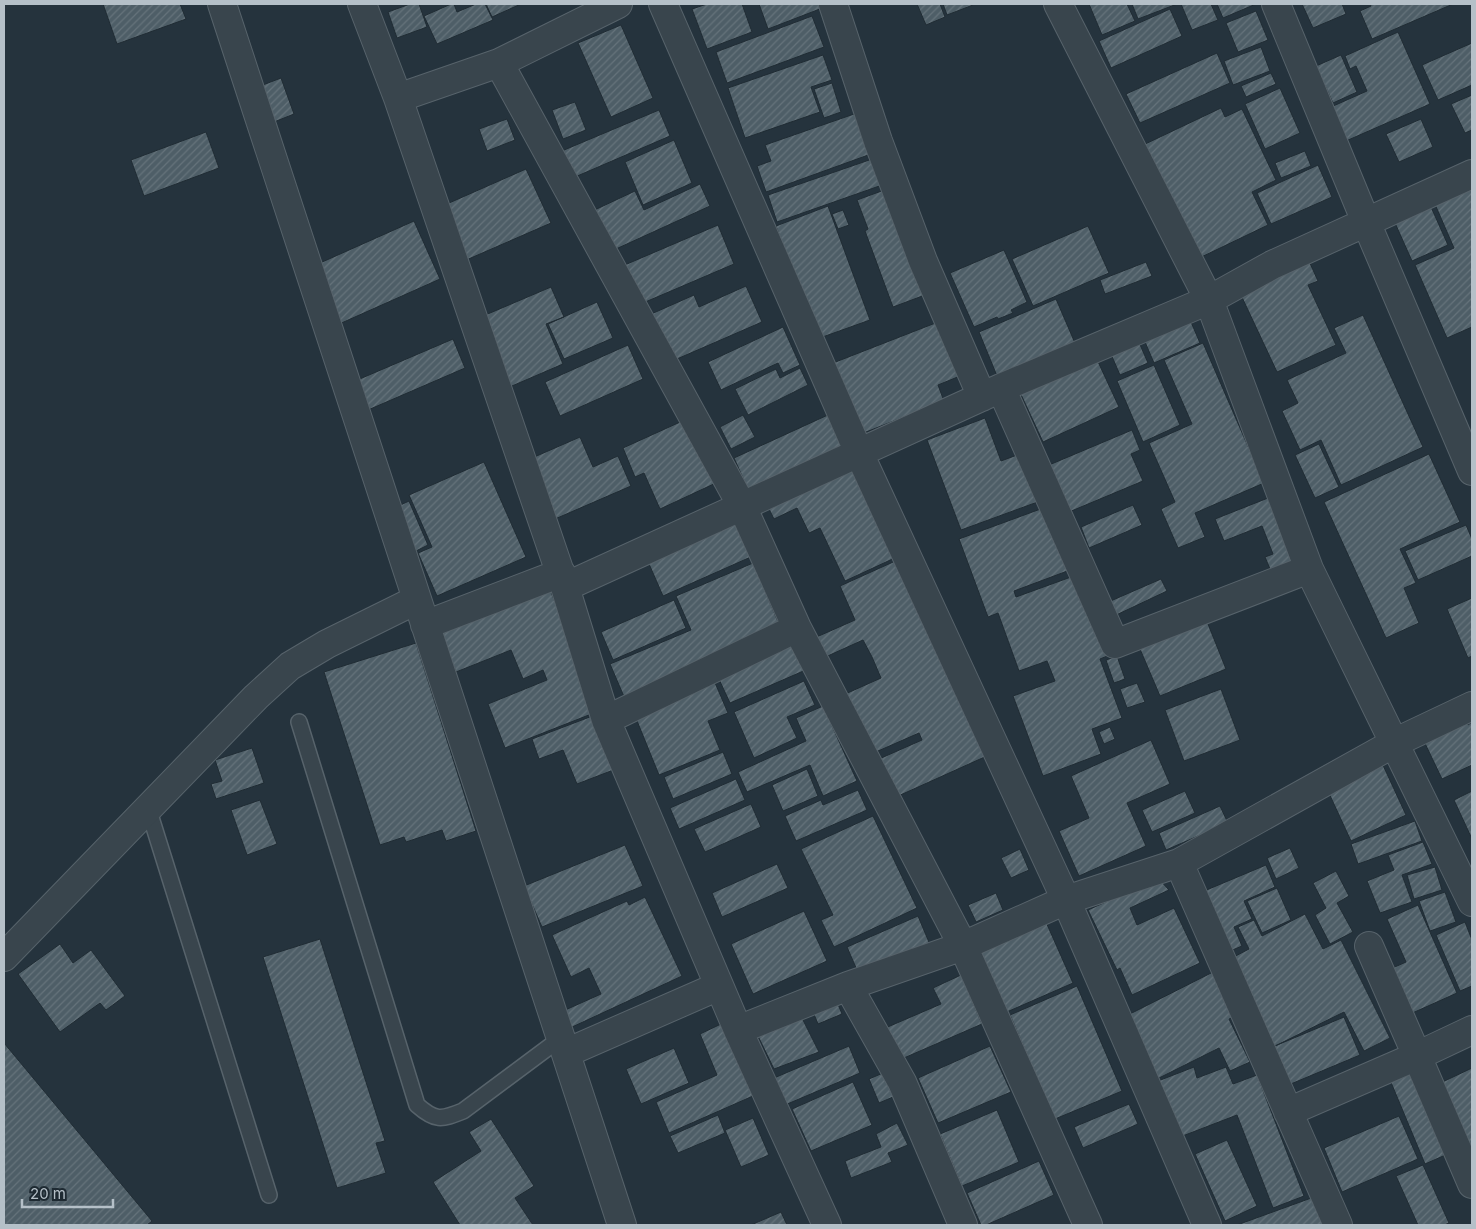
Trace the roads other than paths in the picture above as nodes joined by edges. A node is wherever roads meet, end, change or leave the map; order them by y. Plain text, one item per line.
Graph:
1 (222, 4) edge
2 (362, 4) edge
3 (618, 4) edge
4 (663, 4) edge
5 (833, 4) edge
6 (1058, 4) edge
7 (1276, 4) edge
8 (499, 63) junction
9 (398, 98) junction
10 (1472, 174) edge
11 (1366, 222) junction
12 (1208, 300) junction
13 (992, 393) junction
14 (859, 453) junction
15 (1472, 471) edge
16 (742, 506) junction
17 (1308, 569) junction
18 (563, 580) junction
19 (416, 600) junction
20 (425, 625) junction
21 (797, 628) junction
22 (1472, 706) edge
23 (606, 720) junction
24 (299, 722) dead end
25 (1396, 742) junction
26 (148, 808) junction
27 (1178, 863) junction
28 (1066, 900) junction
29 (1472, 902) edge
30 (963, 946) junction
31 (1369, 946) dead end
32 (4, 957) edge
33 (719, 986) junction
34 (848, 986) junction
35 (738, 1030) junction
36 (1472, 1030) edge
37 (563, 1046) junction
38 (1417, 1056) junction
39 (1288, 1112) junction
40 (1472, 1184) edge
41 (269, 1195) dead end
42 (622, 1225) edge
43 (827, 1225) edge
44 (962, 1225) edge
45 (1088, 1225) edge
46 (1207, 1225) edge
47 (1338, 1225) edge

1 - 19 street
2 - 9 street
3 - 8 street
4 - 14 street
5 - 13 street
6 - 12 street
7 - 11 street
8 - 9 street
8 - 16 street
9 - 18 street
10 - 11 street
11 - 12 street
11 - 15 street
12 - 13 street
12 - 17 street
13 - 14 street
13 - 17 street
14 - 16 street
14 - 28 street
16 - 18 street
16 - 21 street
17 - 25 street
18 - 20 street
18 - 23 street
19 - 20 street
19 - 26 street
20 - 37 street
21 - 23 street
21 - 30 street
22 - 25 street
23 - 33 street
24 - 37 lane
25 - 27 street
25 - 29 street
26 - 32 street
26 - 41 lane
27 - 28 street
27 - 39 street
28 - 30 street
28 - 46 street
30 - 34 street
30 - 45 street
31 - 38 street
33 - 35 street
33 - 37 street
34 - 35 street
34 - 44 street
35 - 43 street
36 - 38 street
37 - 42 street
38 - 39 street
38 - 40 street
39 - 47 street

